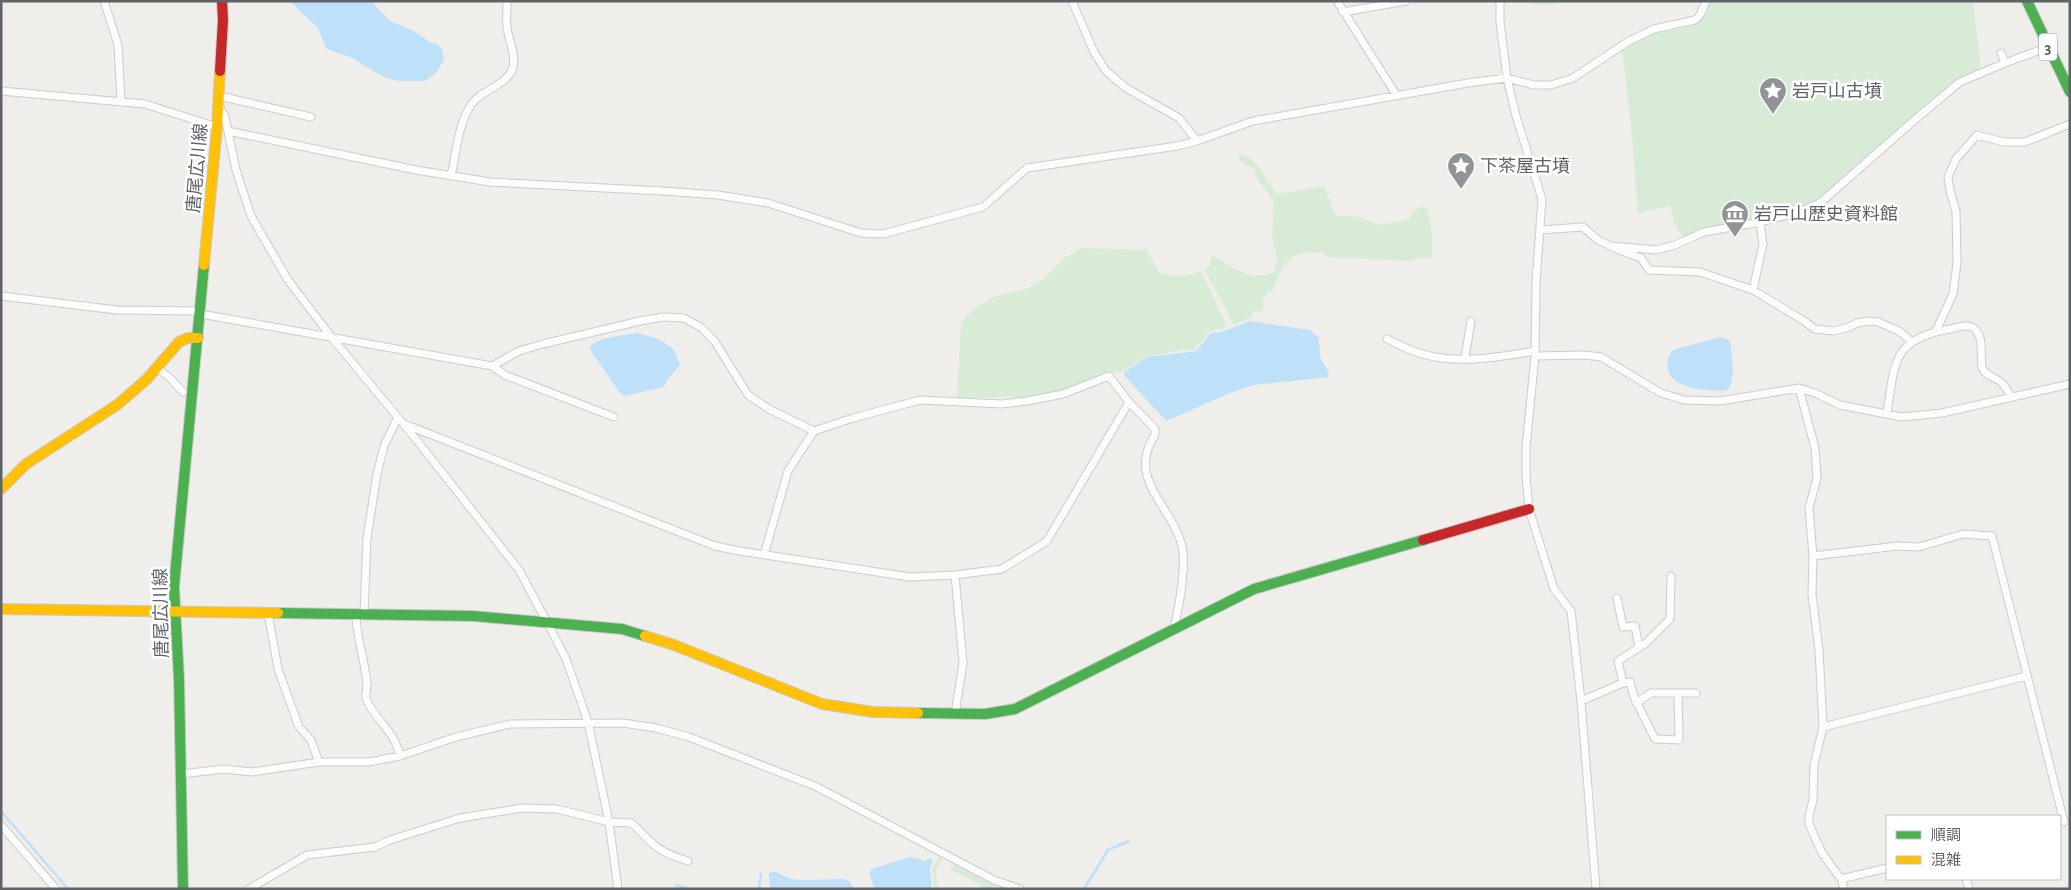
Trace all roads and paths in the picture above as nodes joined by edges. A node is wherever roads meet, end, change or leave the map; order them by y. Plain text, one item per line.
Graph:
1 (104, 1) edge
2 (222, 1) edge
3 (507, 1) edge
4 (1072, 1) edge
5 (1337, 1) edge
6 (1406, 1) edge
7 (1500, 1) edge
8 (1706, 1) edge
9 (2027, 1) edge
10 (1389, 3) edge
11 (1343, 12) junction
12 (2048, 47) junction
13 (2001, 53) dead end
14 (2005, 63) junction
15 (1508, 78) junction
16 (1, 91) edge
17 (2070, 92) edge
18 (1397, 96) junction
19 (121, 100) junction
20 (219, 100) junction
21 (311, 117) dead end
22 (2070, 124) edge
23 (217, 127) junction
24 (228, 131) junction
25 (1197, 141) junction
26 (451, 176) junction
27 (1760, 222) junction
28 (1540, 230) junction
29 (1611, 246) junction
30 (1753, 290) junction
31 (1, 296) edge
32 (201, 313) junction
33 (1472, 321) dead end
34 (1936, 331) junction
35 (198, 338) junction
36 (332, 338) junction
37 (1387, 339) dead end
38 (1912, 342) junction
39 (1535, 354) junction
40 (1466, 358) junction
41 (492, 366) junction
42 (157, 368) junction
43 (2069, 386) edge
44 (1799, 388) junction
45 (183, 392) dead end
46 (2011, 396) junction
47 (1129, 402) junction
48 (1887, 413) junction
49 (614, 417) dead end
50 (398, 418) junction
51 (403, 424) junction
52 (814, 431) junction
53 (1, 489) edge
54 (1530, 509) junction
55 (764, 555) junction
56 (1813, 556) junction
57 (955, 575) junction
58 (1671, 576) dead end
59 (1617, 599) dead end
60 (1, 608) edge
61 (176, 612) junction
62 (268, 613) junction
63 (360, 614) junction
64 (547, 622) junction
65 (1174, 629) junction
66 (1639, 647) junction
67 (2027, 676) junction
68 (1623, 683) junction
69 (1696, 693) dead end
70 (1678, 694) junction
71 (1581, 701) junction
72 (1636, 703) junction
73 (955, 714) junction
74 (588, 722) junction
75 (1824, 726) junction
76 (400, 756) junction
77 (319, 762) junction
78 (182, 774) junction
79 (609, 822) junction
80 (2065, 822) edge
81 (1, 825) edge
82 (688, 861) dead end
83 (1886, 868) edge
84 (1841, 879) junction
85 (56, 889) edge
86 (183, 889) edge
87 (249, 889) edge
88 (618, 889) edge
89 (1020, 889) edge
90 (1596, 889) edge
91 (1844, 889) edge

1 - 19 street
2 - 20 main road, 唐尾広川線
3 - 26 street
4 - 25 street
5 - 11 street
6 - 10 street
7 - 15 street
8 - 15 street
9 - 12 main road, 3
10 - 11 street
11 - 18 street
12 - 14 street
12 - 17 main road, 3
13 - 14 street
14 - 27 street
15 - 18 street
15 - 28 street
16 - 19 street
18 - 25 street
19 - 23 street
20 - 21 street
20 - 23 main road, 唐尾広川線
20 - 24 street
22 - 34 street
23 - 32 main road, 唐尾広川線
24 - 26 street
24 - 36 street
25 - 26 street
27 - 29 street
27 - 30 street
28 - 29 street
28 - 39 street
29 - 30 street
30 - 38 street
31 - 32 street
32 - 35 main road, 唐尾広川線
32 - 36 street
33 - 40 street
34 - 38 street
34 - 46 street
35 - 42 main road
35 - 61 main road, 唐尾広川線
36 - 41 street
36 - 50 street
37 - 40 street
38 - 48 street
39 - 40 street
39 - 44 street
39 - 54 street
41 - 49 street
41 - 52 street
42 - 45 street
42 - 53 main road
43 - 46 street
44 - 48 street
44 - 56 street
46 - 48 street
47 - 52 street
47 - 57 street
47 - 65 street
50 - 51 street
50 - 63 street
51 - 55 street
51 - 64 street
52 - 55 street
54 - 65 main road
54 - 71 street
55 - 57 street
56 - 67 street
56 - 75 street
57 - 73 street
58 - 66 street
59 - 66 street
60 - 61 main road
61 - 62 main road
61 - 78 main road, 唐尾広川線
62 - 63 main road
62 - 77 street
63 - 64 main road
63 - 76 street
64 - 73 main road
64 - 74 street
65 - 73 main road
66 - 68 street
67 - 75 street
67 - 80 street
68 - 71 street
68 - 72 street
69 - 70 street
70 - 72 street
70 - 72 street
71 - 90 street
74 - 76 street
74 - 79 street
74 - 89 street
75 - 84 street
76 - 77 street
77 - 78 street
78 - 86 main road, 唐尾広川線
79 - 82 street
79 - 87 street
79 - 88 street
81 - 85 street
83 - 84 street
84 - 91 street

